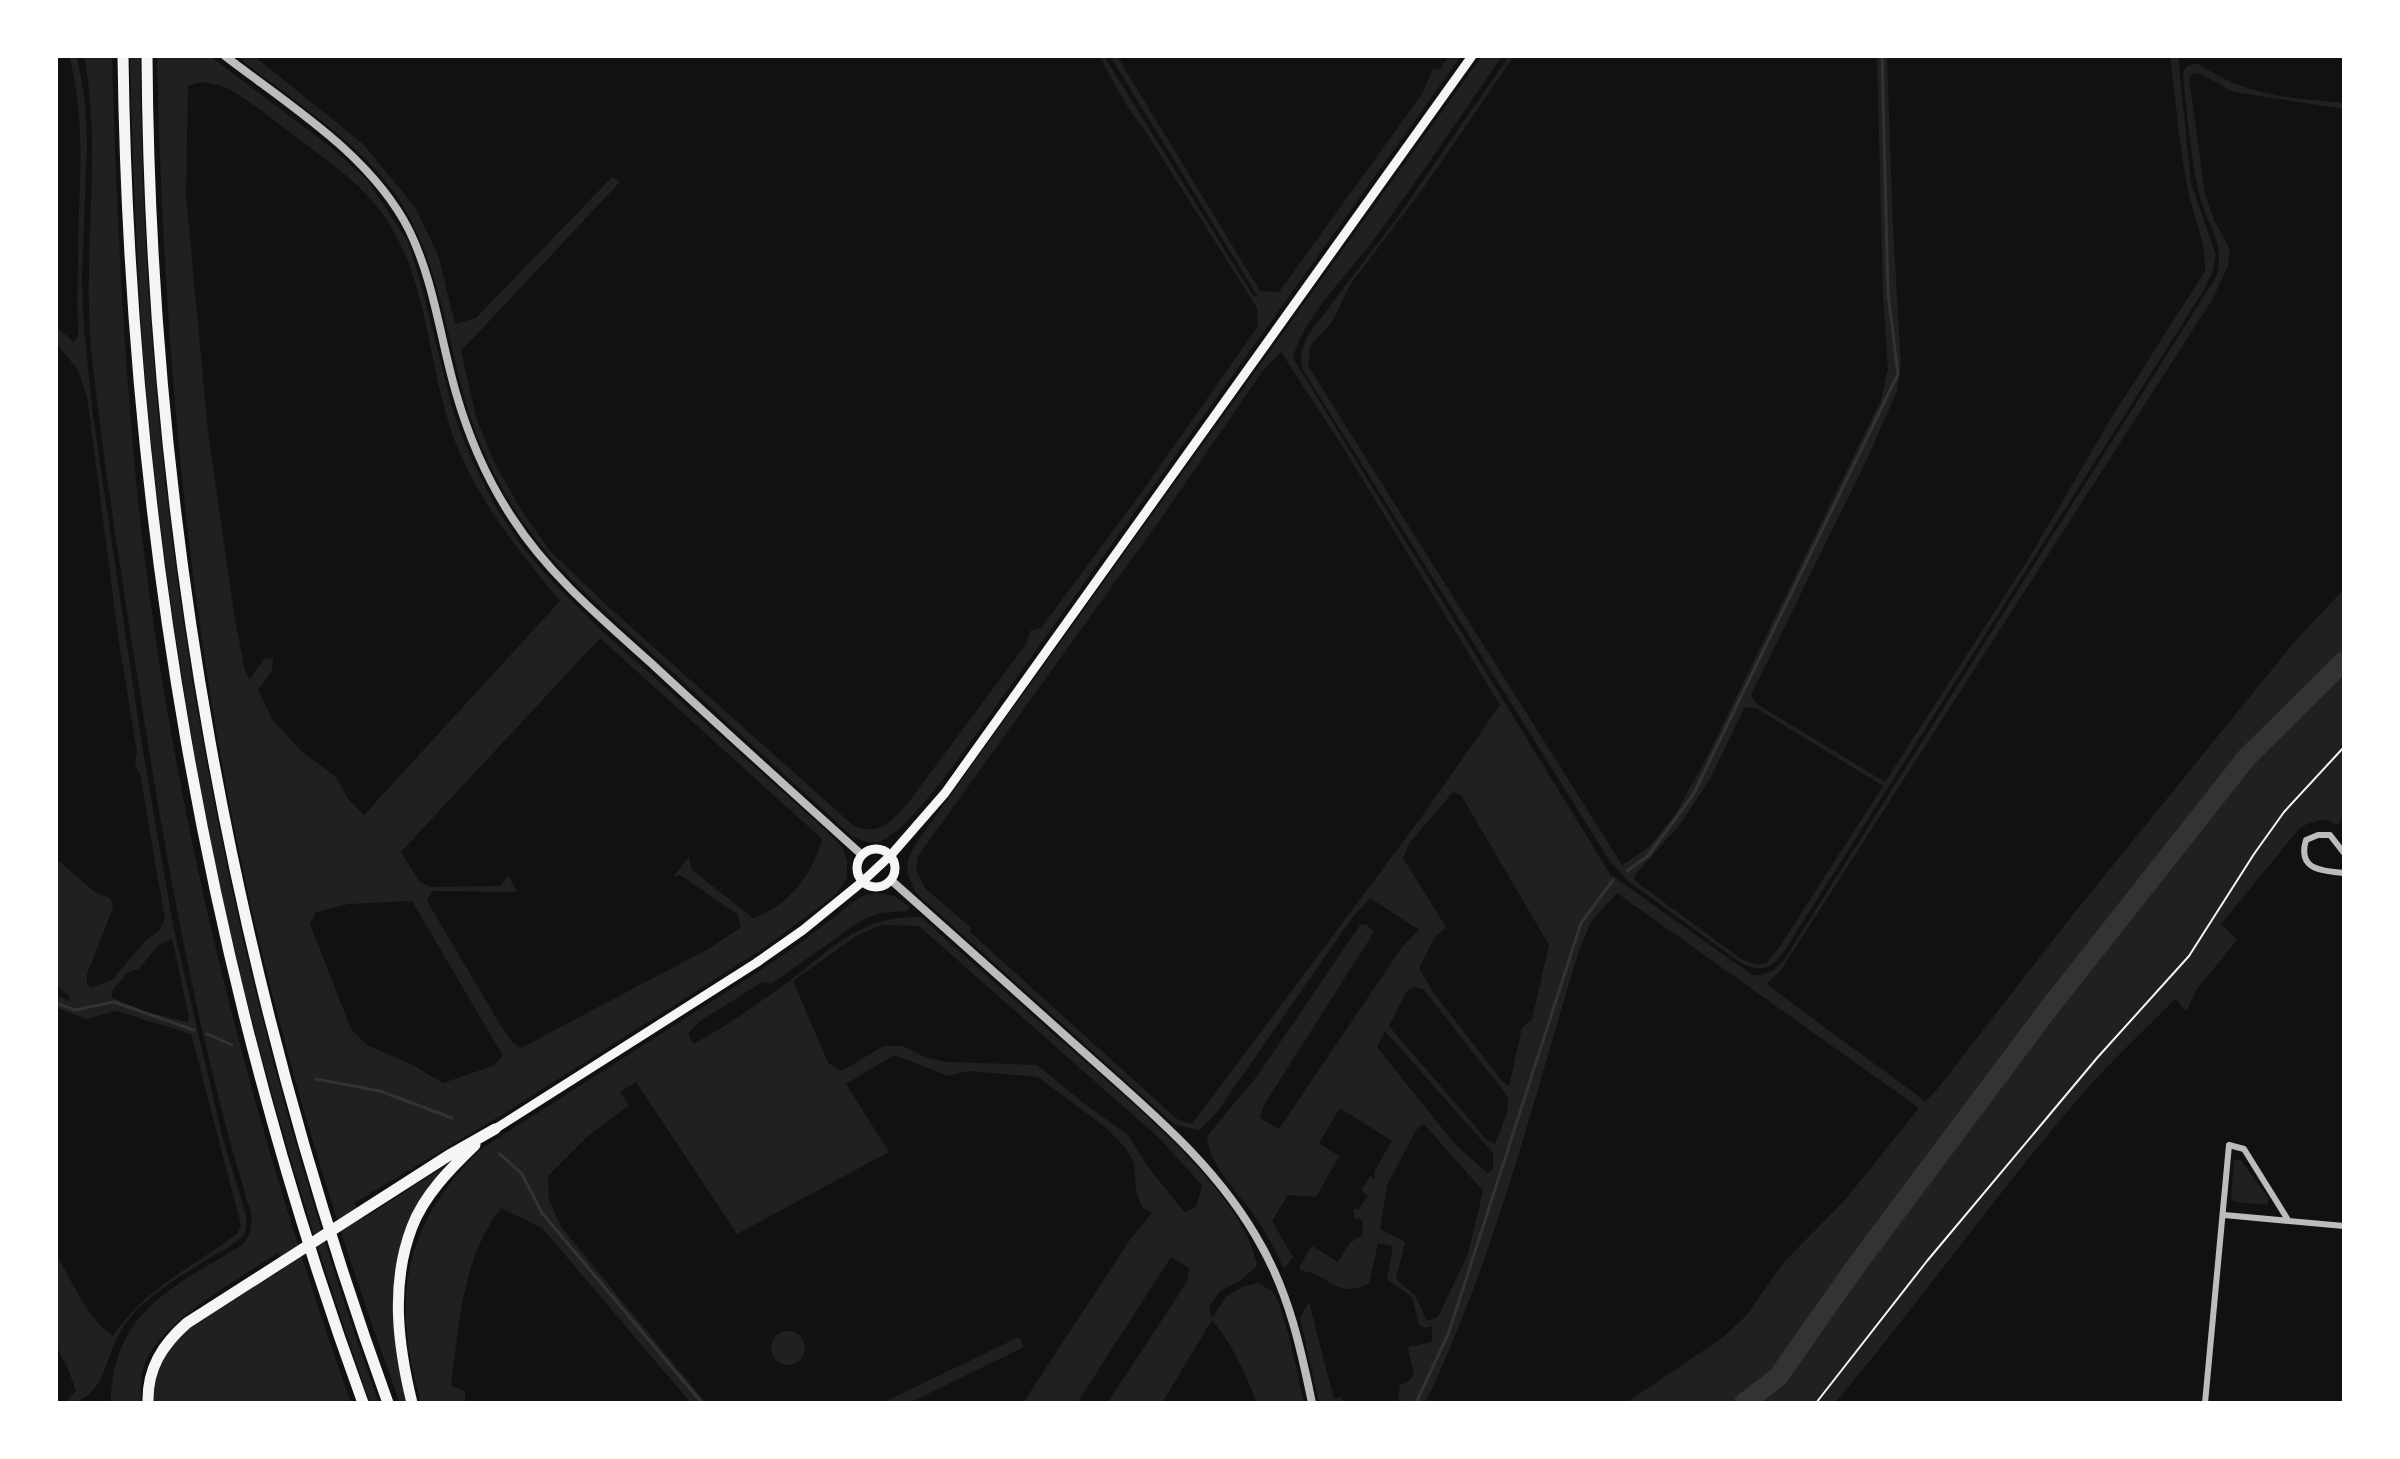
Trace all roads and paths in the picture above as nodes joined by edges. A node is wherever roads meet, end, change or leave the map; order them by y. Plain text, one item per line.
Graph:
1 (123, 56) edge
2 (147, 56) edge
3 (225, 56) edge
4 (1472, 56) edge
5 (2344, 747) edge
6 (2344, 853) edge
7 (862, 855) junction
8 (891, 855) junction
9 (2344, 873) edge
10 (892, 881) junction
11 (862, 882) junction
12 (495, 1129) junction
13 (2224, 1215) junction
14 (2288, 1220) junction
15 (2344, 1226) edge
16 (148, 1403) edge
17 (363, 1403) edge
18 (388, 1403) edge
19 (412, 1403) edge
20 (1312, 1403) edge
21 (1816, 1403) edge
22 (2205, 1403) edge

1 - 17 highway
2 - 18 highway
3 - 7 street
4 - 8 main road
5 - 21 path
6 - 9 street
7 - 8 main road
7 - 11 main road
8 - 10 main road
8 - 11 main road
10 - 11 main road
10 - 20 street
11 - 12 main road
12 - 16 highway
12 - 19 highway
13 - 14 street
13 - 14 street
13 - 22 street
14 - 15 street

